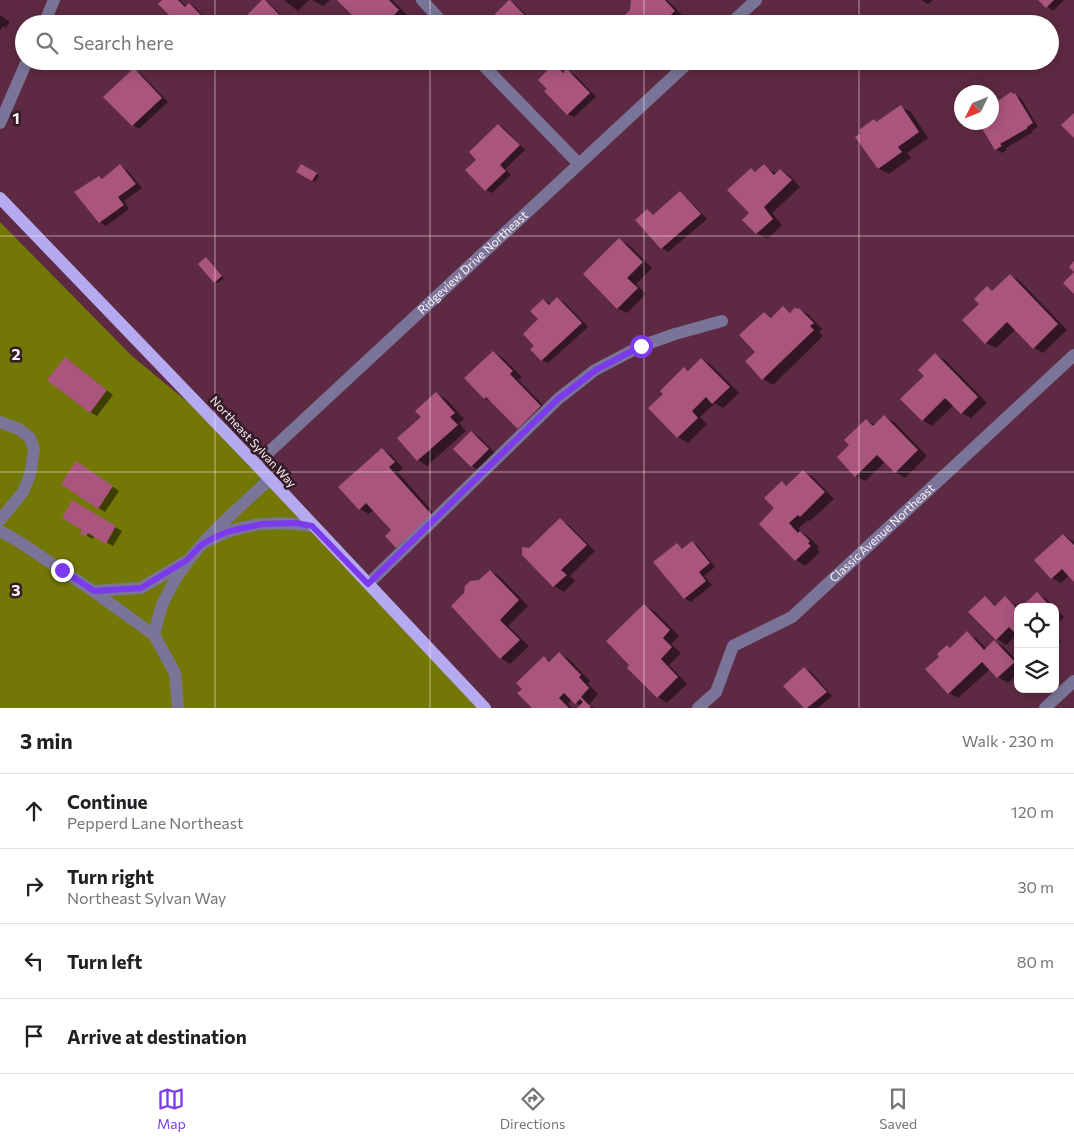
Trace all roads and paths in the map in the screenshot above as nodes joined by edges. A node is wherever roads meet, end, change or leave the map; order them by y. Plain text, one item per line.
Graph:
1 (54, 0) edge
2 (422, 0) edge
3 (756, 0) edge
4 (48, 15) edge
5 (436, 15) edge
6 (740, 15) edge
7 (23, 70) edge
8 (488, 70) edge
9 (680, 70) edge
10 (0, 123) edge
11 (579, 164) junction
12 (0, 198) edge
13 (722, 320) dead end
14 (1074, 355) edge
15 (0, 422) edge
16 (256, 464) junction
17 (270, 479) junction
18 (0, 520) edge
19 (312, 526) junction
20 (0, 531) edge
21 (201, 545) junction
22 (187, 560) junction
23 (368, 584) junction
24 (94, 591) junction
25 (154, 634) junction
26 (1074, 681) edge
27 (178, 708) edge
28 (484, 708) edge
29 (698, 708) edge
30 (1045, 708) edge

1 - 4 street
2 - 5 street
3 - 6 street
7 - 10 street
8 - 11 street
9 - 11 street, Ridgeview Drive Northeast
11 - 16 street, Ridgeview Drive Northeast
12 - 16 main road, Northeast Sylvan Way
13 - 23 street
14 - 29 street, Classic Avenue Northeast
15 - 18 street
16 - 17 main road, Northeast Sylvan Way
17 - 19 main road, Northeast Sylvan Way
17 - 21 street
19 - 21 street
19 - 23 main road, Northeast Sylvan Way
20 - 24 street
21 - 22 street
22 - 24 street
22 - 25 street
23 - 28 main road, Northeast Sylvan Way
24 - 25 street
25 - 27 street
26 - 30 street

